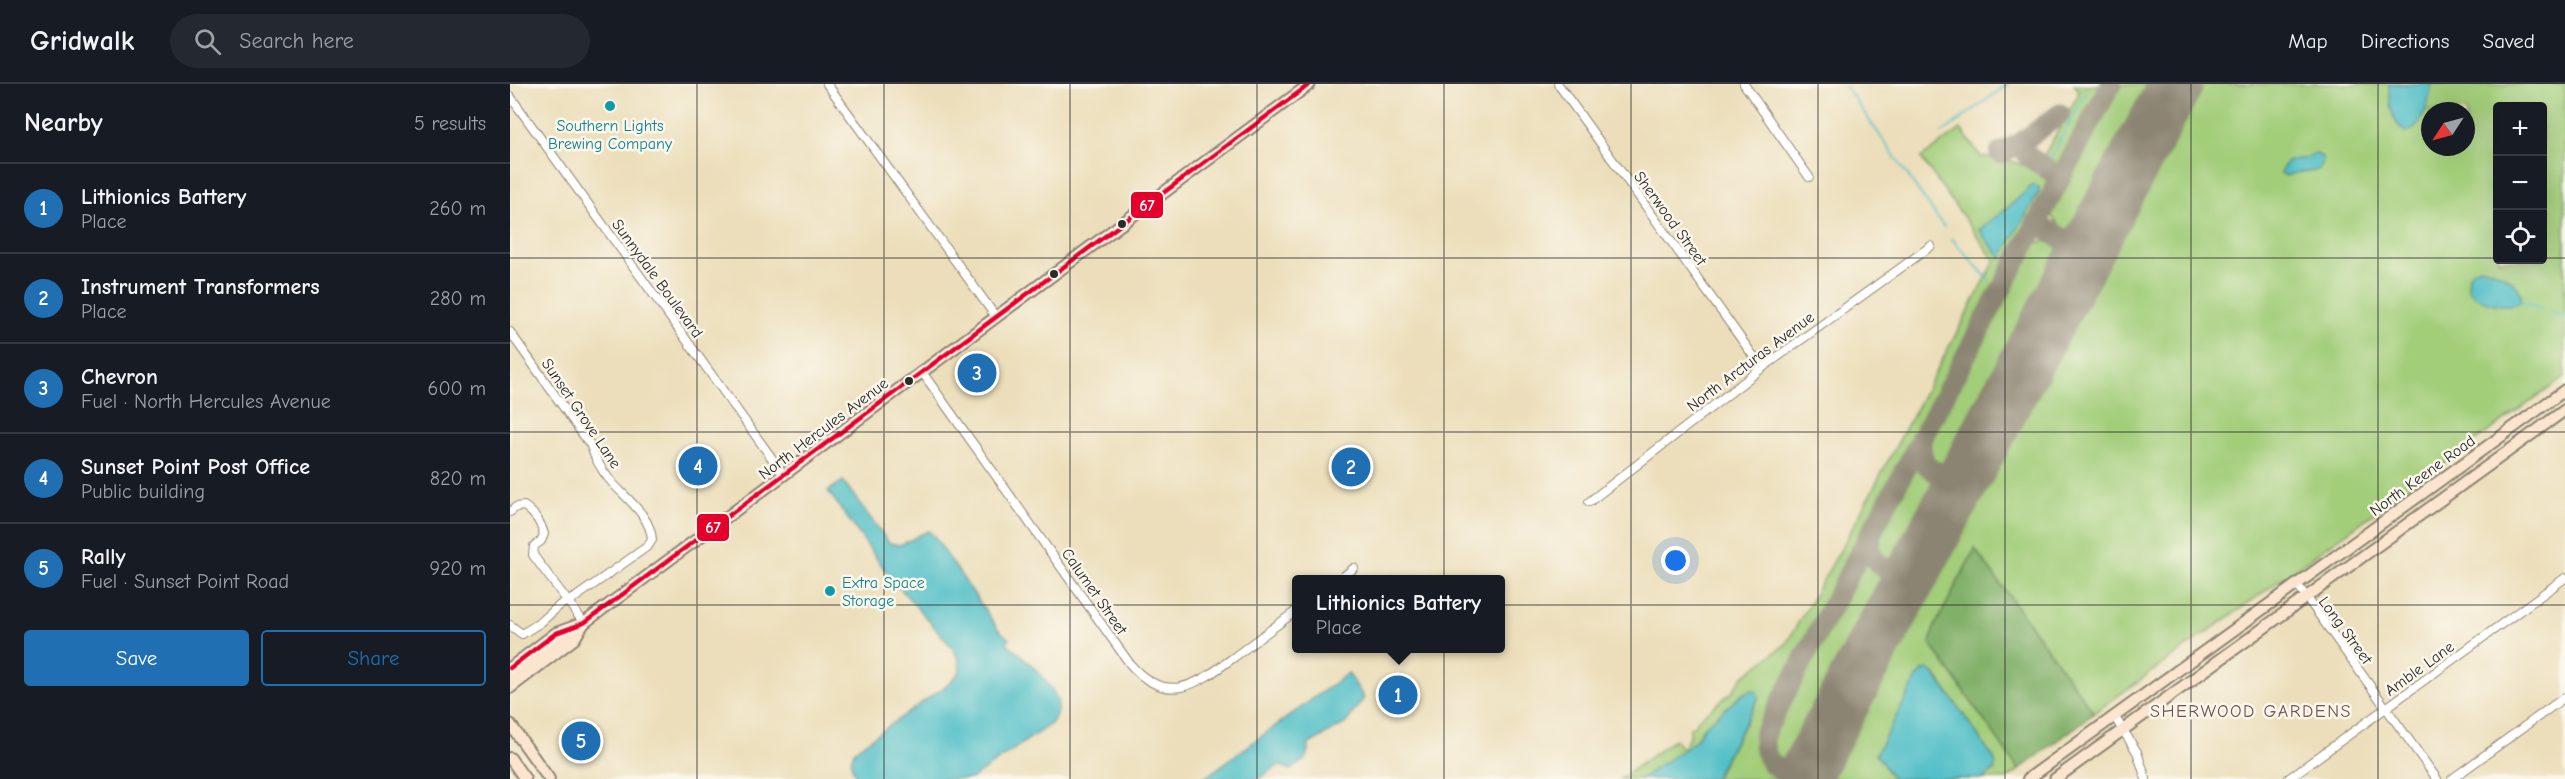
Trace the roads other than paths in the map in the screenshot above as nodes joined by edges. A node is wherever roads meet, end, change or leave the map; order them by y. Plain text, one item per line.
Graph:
1 (827, 84) edge
2 (1310, 84) edge
3 (1558, 84) edge
4 (1744, 84) edge
5 (510, 96) edge
6 (1809, 177) dead end
7 (1931, 246) dead end
8 (996, 317) junction
9 (510, 332) edge
10 (1762, 368) junction
11 (922, 372) junction
12 (2565, 390) edge
13 (2565, 410) edge
14 (784, 475) junction
15 (1589, 502) dead end
16 (510, 512) edge
17 (1354, 568) dead end
18 (1344, 575) edge
19 (2565, 578) edge
20 (2297, 584) junction
21 (2306, 597) junction
22 (568, 601) junction
23 (1292, 614) edge
24 (584, 623) junction
25 (510, 625) edge
26 (510, 660) edge
27 (510, 668) edge
28 (510, 677) edge
29 (510, 688) edge
30 (2565, 697) edge
31 (2386, 708) junction
32 (2114, 716) junction
33 (510, 724) edge
34 (2123, 729) junction
35 (510, 736) edge
36 (510, 758) edge
37 (525, 779) edge
38 (548, 779) edge
39 (2028, 779) edge
40 (2055, 779) edge
41 (2146, 779) edge
42 (2288, 779) edge
43 (2437, 779) edge
44 (2451, 779) edge

1 - 8 street
2 - 8 main road, North Hercules Avenue
3 - 10 street, Sherwood Street
4 - 6 street
5 - 14 street, Sunnydale Boulevard
7 - 10 street, North Arcturas Avenue
8 - 11 main road, North Hercules Avenue
9 - 22 street, Sunset Grove Lane
10 - 15 street, North Arcturas Avenue
11 - 14 main road, North Hercules Avenue
11 - 23 street, Calumet Street
12 - 20 main road, North Keene Road
13 - 21 main road, North Keene Road
14 - 24 main road, North Hercules Avenue
16 - 22 street
17 - 18 street
19 - 31 street, Amble Lane
20 - 21 street, Long Street
20 - 32 main road, North Keene Road
21 - 31 street, Long Street
21 - 34 main road, North Keene Road
22 - 24 street
22 - 25 street, Sunset Grove Lane
24 - 26 main road
24 - 27 main road, North Hercules Avenue
24 - 28 main road
24 - 29 main road, North Hercules Avenue
30 - 44 street
31 - 42 street, Amble Lane
31 - 43 street, Long Street
32 - 34 street
32 - 39 main road, North Keene Road
33 - 38 main road
34 - 40 main road, North Keene Road
34 - 41 street
35 - 38 main road
36 - 37 main road

